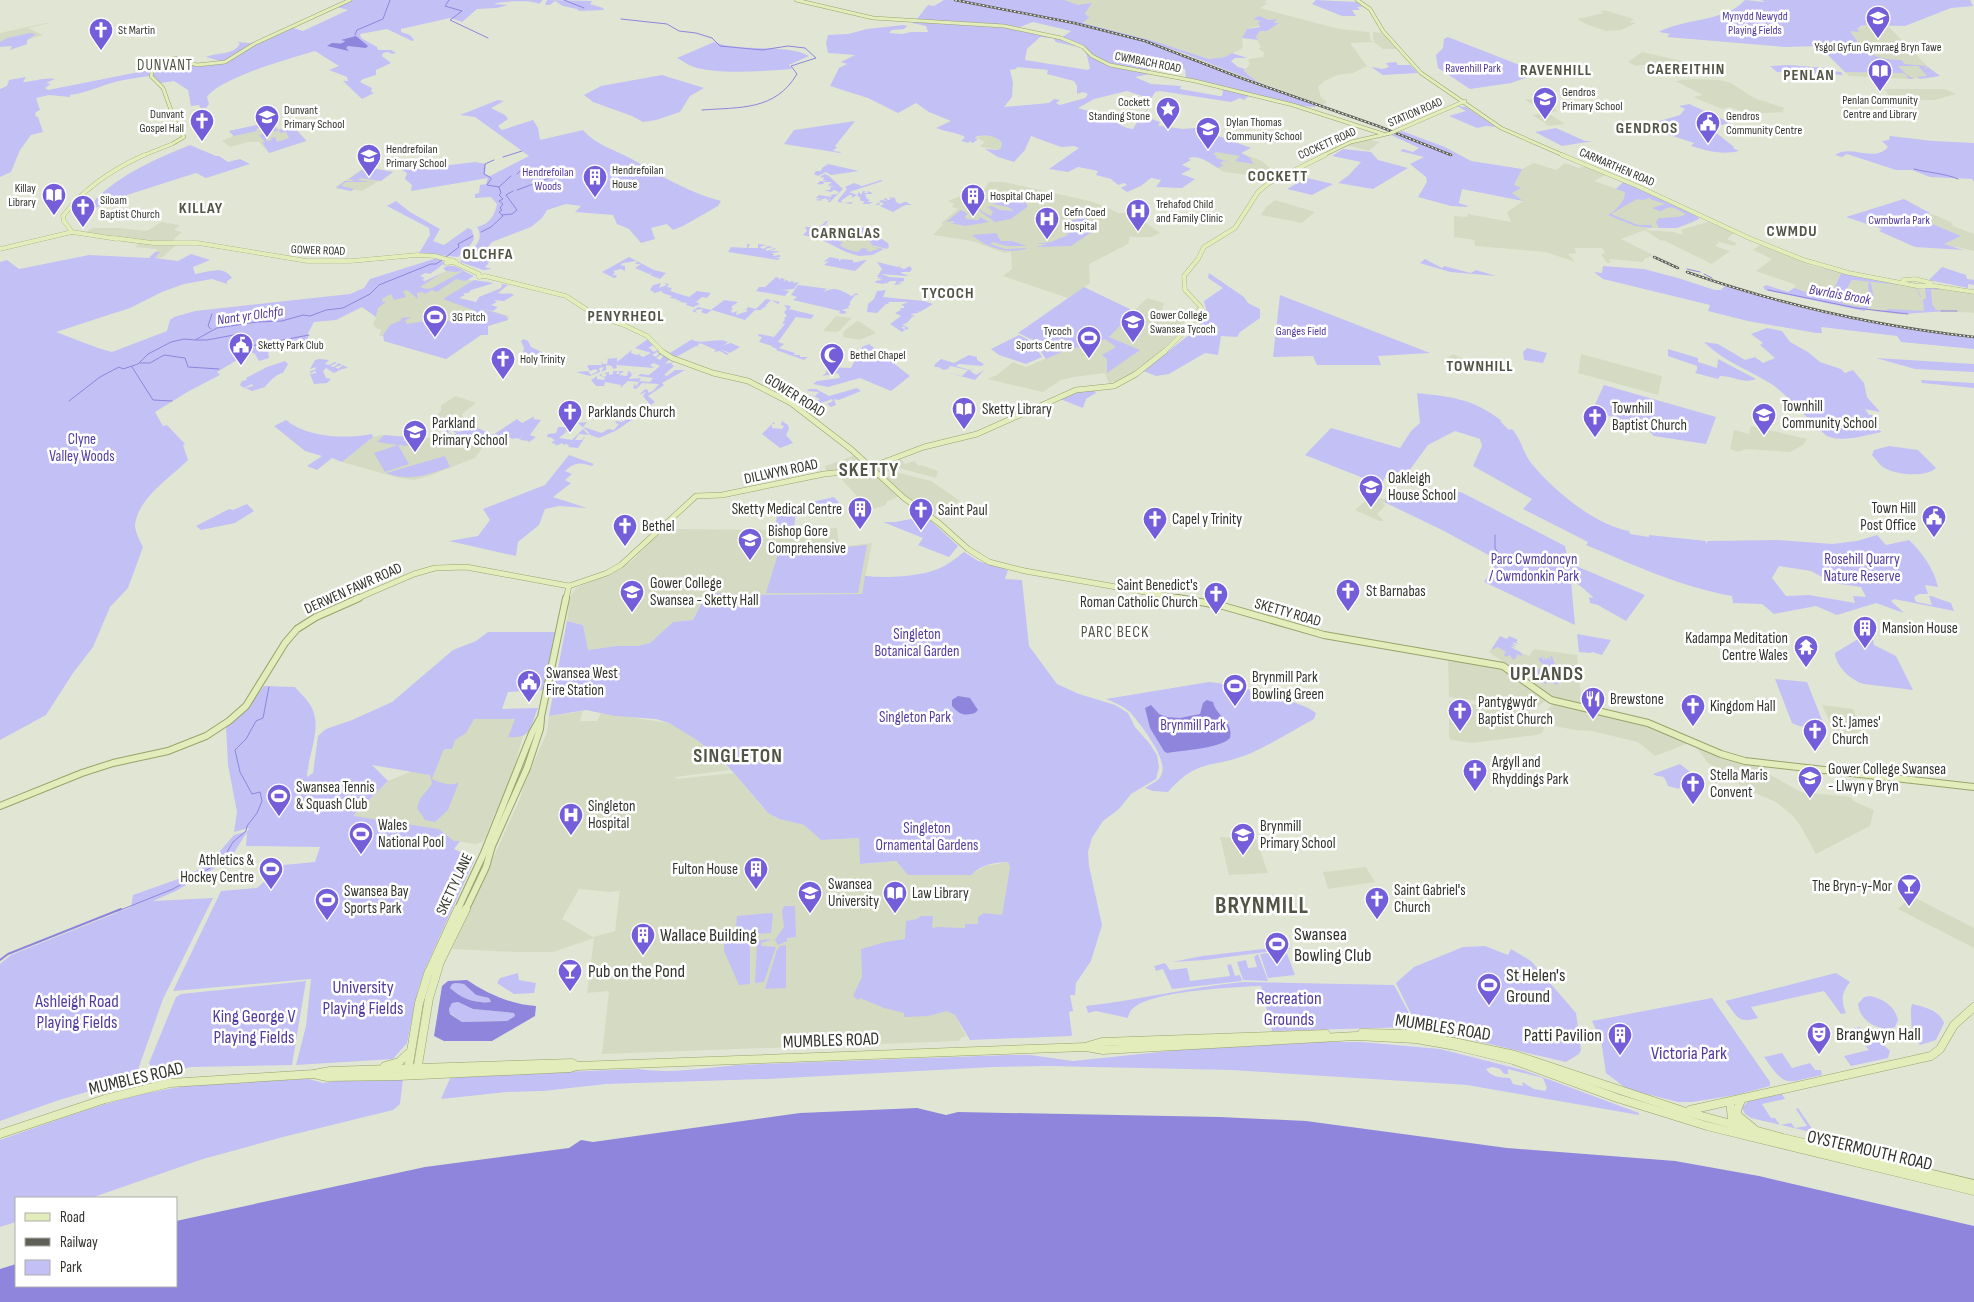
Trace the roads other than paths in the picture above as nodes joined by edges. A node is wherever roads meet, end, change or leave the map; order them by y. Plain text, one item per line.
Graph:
1 (350, 0) edge
2 (796, 0) edge
3 (1358, 0) edge
4 (1464, 101) junction
5 (1458, 105) junction
6 (1452, 107) junction
7 (1472, 107) junction
8 (1385, 134) junction
9 (72, 232) junction
10 (0, 250) edge
11 (1910, 282) junction
12 (1974, 291) edge
13 (1118, 384) junction
14 (1100, 386) junction
15 (870, 466) junction
16 (1067, 578) joint
17 (570, 586) junction
18 (1974, 787) edge
19 (0, 806) edge
20 (486, 856) junction
21 (1974, 1007) edge
22 (1456, 1043) junction
23 (410, 1052) junction
24 (577, 1066) junction
25 (414, 1069) junction
26 (314, 1074) junction
27 (1743, 1099) junction
28 (1730, 1102) junction
29 (1683, 1111) junction
30 (1737, 1115) junction
31 (1736, 1126) junction
32 (1722, 1130) junction
33 (0, 1134) edge
34 (1760, 1136) junction
35 (1783, 1138) joint
36 (1974, 1184) edge
37 (1974, 1191) edge

1 - 9 main road
2 - 8 main road, CWMBACH ROAD
3 - 4 main road, CARMARTHEN ROAD
4 - 5 main road, STATION ROAD
4 - 6 main road, STATION ROAD
4 - 7 main road, CARMARTHEN ROAD
4 - 11 main road, CARMARTHEN ROAD
5 - 6 main road, STATION ROAD
5 - 7 main road
6 - 8 main road, STATION ROAD, bridge
7 - 11 main road, CARMARTHEN ROAD
8 - 13 main road, COCKETT ROAD
9 - 10 main road, GOWER ROAD
9 - 15 main road, GOWER ROAD
11 - 12 main road, CARMARTHEN ROAD
13 - 14 main road
13 - 14 main road, COCKETT ROAD
14 - 15 main road, DILLWYN ROAD
15 - 16 main road, GOWER ROAD
15 - 17 main road, DILLWYN ROAD
16 - 18 main road, SKETTY ROAD
17 - 19 main road, DERWEN FAWR ROAD
17 - 20 main road, SKETTY LANE
20 - 23 main road, SKETTY LANE
20 - 25 main road, SKETTY LANE
21 - 27 main road
22 - 24 main road, MUMBLES ROAD
22 - 29 main road, MUMBLES ROAD
22 - 32 main road, MUMBLES ROAD
23 - 25 main road, SKETTY LANE
23 - 26 main road
24 - 25 main road, MUMBLES ROAD
24 - 25 main road, MUMBLES ROAD
25 - 26 main road, MUMBLES ROAD
26 - 33 main road, MUMBLES ROAD
27 - 28 main road
27 - 30 main road
28 - 29 main road
28 - 31 main road
29 - 31 main road, MUMBLES ROAD
30 - 31 main road
30 - 34 main road
31 - 32 main road
31 - 34 main road, MUMBLES ROAD
32 - 34 main road, MUMBLES ROAD
34 - 35 main road, MUMBLES ROAD
34 - 37 main road, OYSTERMOUTH ROAD
35 - 36 main road, OYSTERMOUTH ROAD

